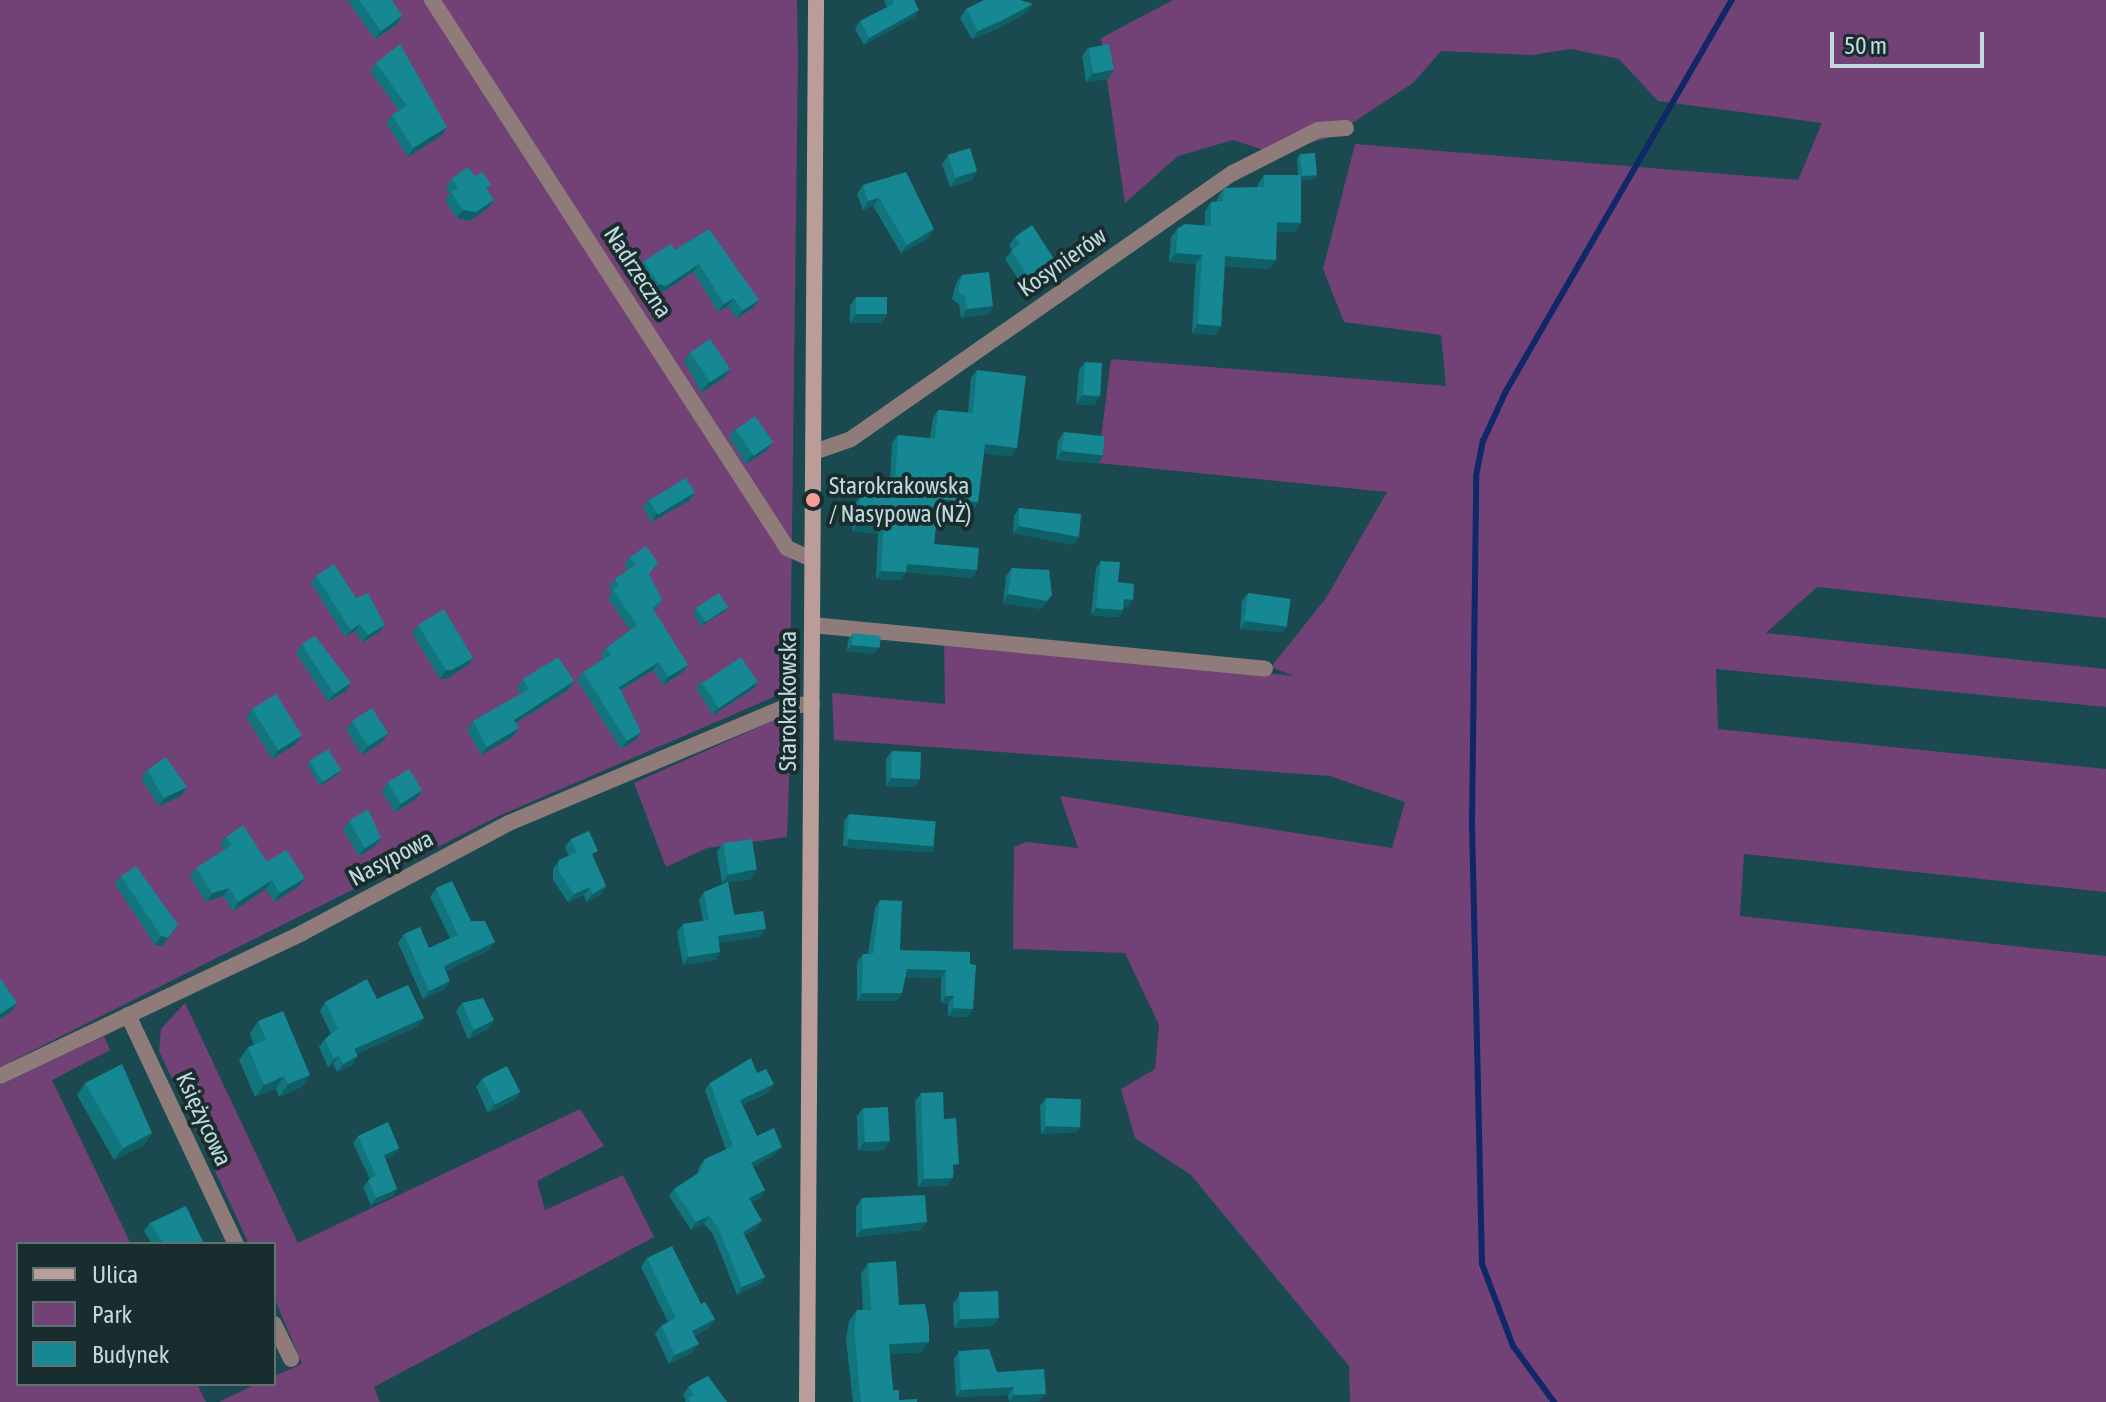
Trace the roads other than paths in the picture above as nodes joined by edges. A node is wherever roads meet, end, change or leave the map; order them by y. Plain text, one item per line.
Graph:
1 (432, 0) edge
2 (816, 0) edge
3 (1346, 128) dead end
4 (814, 452) junction
5 (812, 559) junction
6 (812, 625) junction
7 (1265, 669) dead end
8 (812, 704) junction
9 (128, 1015) junction
10 (0, 1076) edge
11 (235, 1242) edge
12 (276, 1328) edge
13 (291, 1359) dead end
14 (807, 1402) edge

1 - 5 street, Nadrzeczna
2 - 4 street, Starokrakowska
3 - 4 street, Kosynierów
4 - 5 street, Starokrakowska
5 - 6 street, Starokrakowska
6 - 7 street
6 - 8 street, Starokrakowska
8 - 9 street, Nasypowa
8 - 14 street, Starokrakowska
9 - 10 street, Nasypowa
9 - 11 street, Księżycowa
12 - 13 street

